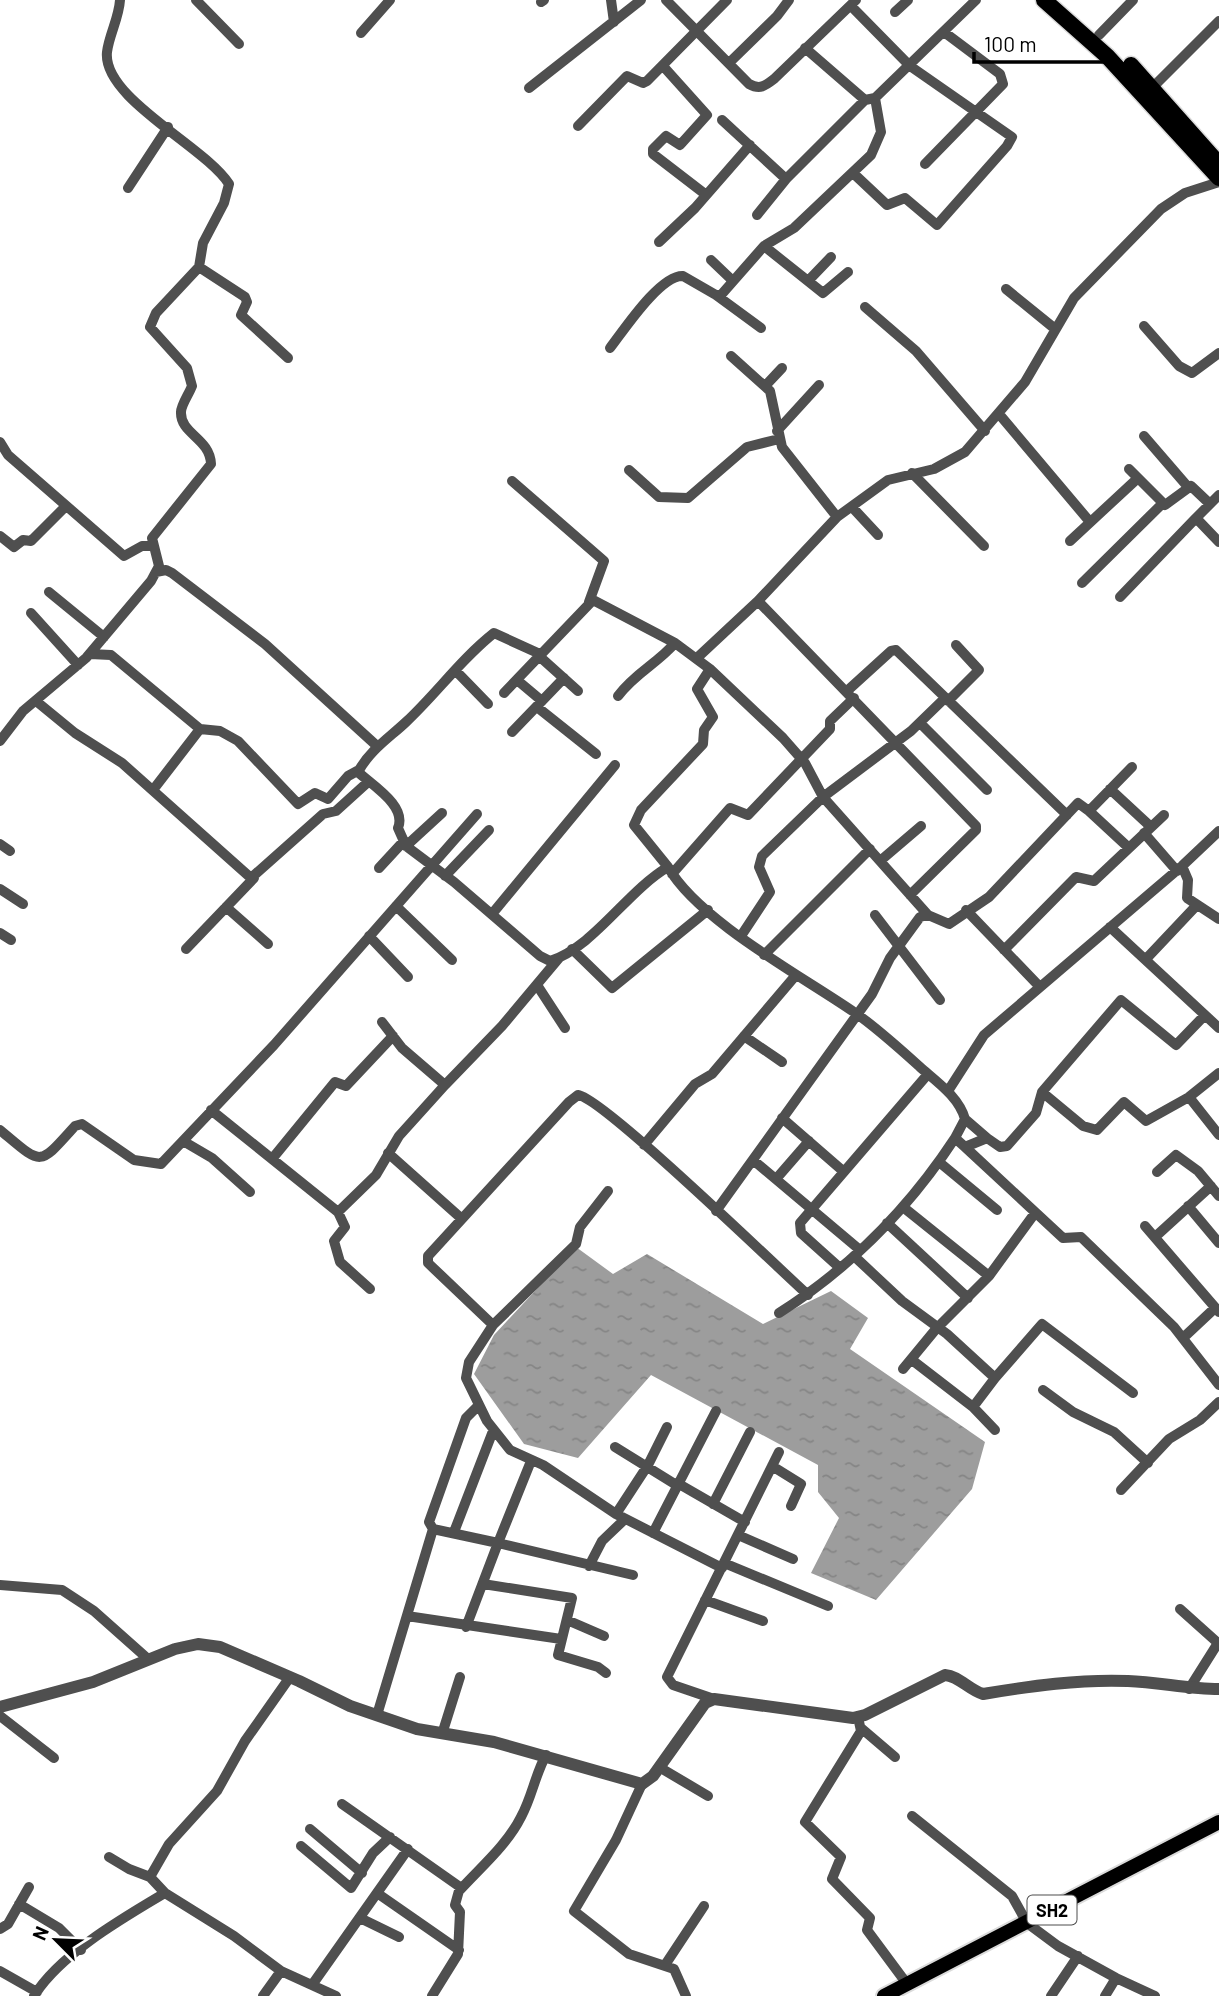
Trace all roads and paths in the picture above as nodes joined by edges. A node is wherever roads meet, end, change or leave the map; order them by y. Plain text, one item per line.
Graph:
1 (120, 0) edge
2 (196, 0) edge
3 (390, 0) edge
4 (611, 0) edge
5 (641, 0) edge
6 (666, 0) edge
7 (727, 0) edge
8 (789, 0) edge
9 (908, 0) edge
10 (976, 0) edge
11 (1044, 0) edge
12 (1059, 0) edge
13 (1133, 0) edge
14 (853, 3) edge
15 (895, 12) dead end
16 (1219, 21) edge
17 (614, 22) junction
18 (698, 31) junction
19 (944, 32) junction
20 (361, 33) dead end
21 (1099, 35) junction
22 (239, 44) dead end
23 (805, 48) junction
24 (729, 63) junction
25 (663, 66) junction
26 (910, 66) junction
27 (1153, 87) junction
28 (529, 88) dead end
29 (870, 99) junction
30 (976, 110) junction
31 (722, 120) dead end
32 (578, 126) dead end
33 (167, 127) junction
34 (750, 145) junction
35 (925, 164) dead end
36 (853, 173) junction
37 (1217, 174) edge
38 (786, 179) junction
39 (128, 188) dead end
40 (705, 194) junction
41 (757, 215) dead end
42 (659, 242) dead end
43 (764, 246) junction
44 (831, 257) dead end
45 (711, 260) dead end
46 (199, 267) junction
47 (848, 272) dead end
48 (733, 281) junction
49 (808, 281) junction
50 (1006, 289) dead end
51 (716, 295) junction
52 (865, 307) dead end
53 (1144, 326) dead end
54 (761, 328) dead end
55 (1055, 328) junction
56 (610, 348) dead end
57 (1219, 353) edge
58 (731, 356) dead end
59 (288, 358) dead end
60 (782, 368) dead end
61 (819, 385) dead end
62 (765, 386) junction
63 (999, 414) junction
64 (985, 431) junction
65 (778, 435) junction
66 (1144, 436) dead end
67 (0, 442) edge
68 (1129, 469) dead end
69 (629, 470) dead end
70 (912, 473) junction
71 (1138, 478) junction
72 (512, 481) dead end
73 (1188, 487) junction
74 (1219, 495) edge
75 (1163, 503) junction
76 (1210, 504) junction
77 (66, 506) junction
78 (852, 507) junction
79 (836, 517) junction
80 (1196, 518) junction
81 (1090, 522) junction
82 (878, 535) dead end
83 (0, 536) edge
84 (1070, 541) dead end
85 (1219, 542) edge
86 (152, 546) junction
87 (984, 546) dead end
88 (156, 572) junction
89 (1082, 583) dead end
90 (49, 592) dead end
91 (1120, 597) dead end
92 (758, 601) junction
93 (589, 602) junction
94 (31, 613) dead end
95 (104, 637) junction
96 (675, 643) junction
97 (956, 645) dead end
98 (90, 654) junction
99 (539, 655) junction
100 (698, 657) junction
101 (78, 665) junction
102 (710, 669) junction
103 (455, 670) junction
104 (564, 678) junction
105 (517, 680) junction
106 (578, 691) dead end
107 (504, 694) dead end
108 (850, 695) junction
109 (618, 696) dead end
110 (946, 699) junction
111 (36, 701) junction
112 (539, 704) junction
113 (488, 705) dead end
114 (920, 723) junction
115 (200, 729) junction
116 (512, 732) dead end
117 (0, 741) edge
118 (897, 742) junction
119 (377, 746) junction
120 (596, 754) dead end
121 (800, 758) junction
122 (615, 765) dead end
123 (1132, 767) dead end
124 (359, 770) junction
125 (368, 782) junction
126 (1110, 789) junction
127 (153, 790) junction
128 (987, 790) dead end
129 (823, 797) junction
130 (1089, 811) junction
131 (442, 813) dead end
132 (477, 814) dead end
133 (1067, 815) junction
134 (1164, 815) dead end
135 (921, 826) dead end
136 (489, 830) dead end
137 (1148, 830) junction
138 (1219, 831) edge
139 (0, 844) edge
140 (405, 844) junction
141 (1129, 848) junction
142 (870, 849) junction
143 (10, 851) dead end
144 (880, 861) junction
145 (430, 866) junction
146 (379, 868) dead end
147 (1179, 868) junction
148 (670, 870) junction
149 (445, 876) junction
150 (254, 878) junction
151 (0, 889) edge
152 (910, 895) junction
153 (23, 904) dead end
154 (396, 906) junction
155 (1196, 906) junction
156 (226, 907) junction
157 (709, 910) junction
158 (966, 910) junction
159 (492, 914) junction
160 (875, 915) dead end
161 (928, 915) junction
162 (1219, 919) edge
163 (1110, 927) junction
164 (0, 933) edge
165 (369, 936) junction
166 (741, 936) junction
167 (11, 940) dead end
168 (268, 944) dead end
169 (899, 948) junction
170 (186, 949) dead end
171 (572, 949) junction
172 (1004, 950) junction
173 (764, 955) junction
174 (559, 958) junction
175 (1146, 959) junction
176 (452, 960) dead end
177 (796, 975) junction
178 (408, 977) dead end
179 (537, 985) junction
180 (1039, 986) junction
181 (940, 1000) dead end
182 (856, 1014) junction
183 (1205, 1015) junction
184 (382, 1022) dead end
185 (1218, 1026) edge
186 (565, 1028) dead end
187 (393, 1036) junction
188 (744, 1036) junction
189 (782, 1062) dead end
190 (1219, 1073) edge
191 (928, 1074) junction
192 (445, 1085) junction
193 (948, 1091) junction
194 (1042, 1092) junction
195 (1189, 1097) junction
196 (211, 1110) junction
197 (782, 1118) junction
198 (965, 1119) junction
199 (0, 1130) edge
200 (1219, 1135) edge
201 (955, 1138) junction
202 (987, 1138) junction
203 (183, 1140) junction
204 (809, 1141) junction
205 (644, 1145) junction
206 (965, 1147) junction
207 (388, 1153) junction
208 (272, 1159) junction
209 (753, 1160) junction
210 (939, 1162) junction
211 (843, 1171) junction
212 (1157, 1172) dead end
213 (776, 1179) junction
214 (1211, 1186) junction
215 (608, 1191) dead end
216 (250, 1192) dead end
217 (1219, 1196) edge
218 (1188, 1206) junction
219 (810, 1208) junction
220 (903, 1208) junction
221 (997, 1210) dead end
222 (716, 1211) junction
223 (338, 1212) junction
224 (1035, 1213) junction
225 (462, 1219) junction
226 (887, 1223) junction
227 (1145, 1226) dead end
228 (1154, 1237) junction
229 (1219, 1243) edge
230 (857, 1253) junction
231 (840, 1268) junction
232 (989, 1276) junction
233 (370, 1289) dead end
234 (808, 1295) junction
235 (968, 1298) junction
236 (1217, 1310) edge
237 (779, 1313) dead end
238 (493, 1325) junction
239 (936, 1328) junction
240 (1183, 1338) junction
241 (912, 1360) junction
242 (903, 1370) dead end
243 (995, 1378) junction
244 (1219, 1385) edge
245 (1044, 1390) dead end
246 (1133, 1393) dead end
247 (1219, 1402) edge
248 (479, 1405) junction
249 (972, 1407) junction
250 (716, 1411) dead end
251 (667, 1427) dead end
252 (995, 1430) dead end
253 (493, 1431) junction
254 (750, 1432) dead end
255 (615, 1447) dead end
256 (779, 1452) dead end
257 (531, 1461) junction
258 (1149, 1463) junction
259 (648, 1465) junction
260 (772, 1466) junction
261 (678, 1485) junction
262 (1121, 1490) dead end
263 (713, 1504) junction
264 (791, 1506) dead end
265 (621, 1516) junction
266 (745, 1522) junction
267 (433, 1529) junction
268 (454, 1532) junction
269 (653, 1533) junction
270 (738, 1535) junction
271 (498, 1543) junction
272 (793, 1559) dead end
273 (589, 1566) junction
274 (723, 1566) junction
275 (633, 1575) dead end
276 (483, 1584) junction
277 (0, 1585) edge
278 (705, 1600) junction
279 (828, 1606) dead end
280 (1180, 1609) dead end
281 (407, 1616) junction
282 (567, 1620) junction
283 (763, 1621) dead end
284 (466, 1627) junction
285 (604, 1636) dead end
286 (561, 1639) junction
287 (148, 1659) junction
288 (606, 1673) dead end
289 (290, 1677) junction
290 (460, 1677) dead end
291 (1189, 1689) junction
292 (1219, 1689) edge
293 (714, 1699) junction
294 (0, 1707) edge
295 (377, 1715) junction
296 (0, 1716) edge
297 (860, 1723) junction
298 (443, 1731) junction
299 (546, 1755) junction
300 (895, 1757) dead end
301 (54, 1758) dead end
302 (659, 1767) junction
303 (642, 1784) junction
304 (708, 1796) dead end
305 (342, 1804) dead end
306 (912, 1816) dead end
307 (1219, 1822) edge
308 (310, 1829) dead end
309 (390, 1837) junction
310 (301, 1846) dead end
311 (408, 1849) junction
312 (109, 1857) dead end
313 (362, 1873) junction
314 (150, 1877) junction
315 (29, 1886) dead end
316 (460, 1890) junction
317 (165, 1893) junction
318 (377, 1893) junction
319 (19, 1904) junction
320 (704, 1906) dead end
321 (360, 1918) junction
322 (1027, 1923) junction
323 (0, 1929) edge
324 (399, 1937) dead end
325 (81, 1950) junction
326 (459, 1950) junction
327 (1078, 1956) junction
328 (665, 1965) junction
329 (0, 1970) edge
330 (281, 1971) junction
331 (1116, 1978) junction
332 (907, 1984) junction
333 (312, 1985) junction
334 (35, 1995) edge
335 (263, 1996) edge
336 (336, 1996) edge
337 (432, 1996) edge
338 (687, 1996) edge
339 (884, 1996) edge
340 (1051, 1996) edge
341 (1105, 1996) edge
342 (1155, 1996) edge

1 - 33 street
2 - 22 street
3 - 20 street
4 - 17 street
5 - 17 street
6 - 18 street
7 - 18 street
8 - 24 street
9 - 15 street
10 - 19 street
11 - 37 highway
12 - 21 highway
13 - 21 street
14 - 23 street
14 - 26 street
16 - 27 street
17 - 28 street
18 - 24 street
18 - 25 street
19 - 26 street
19 - 30 street
21 - 27 highway
23 - 24 street
23 - 29 street
25 - 32 street
25 - 40 street
26 - 29 street
26 - 30 street
27 - 37 highway
29 - 36 street
29 - 38 street
30 - 35 street
30 - 36 street
31 - 34 street
33 - 39 street
33 - 46 street
34 - 38 street
34 - 40 street
36 - 43 street
37 - 55 street
38 - 41 street
40 - 42 street
43 - 48 street
43 - 49 street
44 - 49 street
45 - 48 street
46 - 59 street
46 - 86 street
47 - 49 street
48 - 51 street
50 - 55 street
51 - 54 street
51 - 56 street
52 - 64 street
53 - 57 street
55 - 63 street
58 - 62 street
60 - 62 street
61 - 65 street
62 - 65 street
63 - 64 street
63 - 81 street
64 - 70 street
65 - 69 street
65 - 79 street
66 - 73 street
67 - 77 street
68 - 71 street
70 - 78 street
70 - 87 street
71 - 75 street
71 - 81 street
72 - 93 street
73 - 75 street
73 - 76 street
74 - 76 street
75 - 89 street
76 - 80 street
77 - 83 street
77 - 86 street
78 - 79 street
78 - 82 street
79 - 92 street
80 - 85 street
80 - 91 street
81 - 84 street
86 - 88 street
88 - 95 street
88 - 119 street
90 - 95 street
92 - 100 street
92 - 108 street
93 - 96 street
93 - 99 street
94 - 101 street
95 - 98 street
96 - 100 street
96 - 109 street
97 - 110 street
98 - 101 street
98 - 115 street
99 - 103 street
99 - 104 street
99 - 105 street
100 - 102 street
101 - 111 street
102 - 121 street
102 - 148 street
103 - 113 street
103 - 119 street
104 - 106 street
104 - 112 street
105 - 107 street
105 - 112 street
108 - 110 street
108 - 118 street
108 - 121 street
110 - 114 street
110 - 133 street
111 - 117 street
111 - 127 street
112 - 116 street
112 - 120 street
114 - 118 street
114 - 128 street
115 - 124 street
115 - 127 street
118 - 129 street
118 - 152 street
119 - 124 street
121 - 129 street
121 - 148 street
122 - 159 street
123 - 126 street
124 - 125 street
125 - 140 street
125 - 150 street
126 - 130 street
126 - 137 street
127 - 150 street
129 - 142 street
129 - 166 street
130 - 133 street
130 - 141 street
131 - 140 street
132 - 145 street
133 - 158 street
134 - 137 street
135 - 144 street
136 - 149 street
137 - 141 street
137 - 147 street
138 - 147 street
139 - 143 street
140 - 145 street
140 - 146 street
141 - 172 street
142 - 144 street
142 - 173 street
144 - 152 street
145 - 149 street
145 - 154 street
147 - 155 street
147 - 163 street
148 - 157 street
148 - 171 street
149 - 159 street
150 - 156 street
151 - 153 street
152 - 161 street
154 - 165 street
154 - 176 street
155 - 162 street
155 - 175 street
156 - 168 street
156 - 170 street
157 - 166 street
157 - 171 street
158 - 161 street
158 - 172 street
159 - 174 street
160 - 169 street
161 - 169 street
163 - 175 street
163 - 180 street
164 - 167 street
165 - 178 street
165 - 196 street
166 - 173 street
169 - 181 street
169 - 182 street
171 - 174 street
172 - 180 street
173 - 177 street
174 - 179 street
175 - 183 street
177 - 182 street
177 - 188 street
179 - 186 street
179 - 192 street
180 - 193 street
182 - 191 street
182 - 197 street
183 - 185 street
183 - 194 street
184 - 187 street
187 - 192 street
187 - 208 street
188 - 189 street
188 - 205 street
190 - 195 street
191 - 193 street
191 - 211 street
192 - 207 street
193 - 198 street
194 - 195 street
194 - 202 street
195 - 200 street
196 - 203 street
196 - 208 street
197 - 204 street
197 - 209 street
198 - 201 street
198 - 202 street
199 - 203 street
201 - 206 street
201 - 210 street
202 - 206 street
203 - 216 street
204 - 211 street
204 - 213 street
205 - 222 street
205 - 225 street
206 - 224 street
207 - 223 street
207 - 225 street
208 - 223 street
209 - 213 street
209 - 222 street
210 - 220 street
210 - 221 street
211 - 219 street
212 - 214 street
213 - 219 street
214 - 217 street
214 - 218 street
215 - 238 street
218 - 228 street
218 - 229 street
219 - 230 street
219 - 231 street
220 - 226 street
220 - 232 street
222 - 234 street
223 - 233 street
224 - 232 street
224 - 240 street
225 - 238 street
226 - 230 street
226 - 235 street
227 - 228 street
228 - 236 street
230 - 231 street
230 - 239 street
231 - 234 street
232 - 235 street
234 - 237 street
235 - 239 street
236 - 240 street
238 - 248 street
239 - 241 street
239 - 243 street
240 - 244 street
241 - 242 street
241 - 249 street
243 - 246 street
243 - 249 street
245 - 258 street
247 - 258 street
248 - 253 street
248 - 267 street
249 - 252 street
250 - 261 street
251 - 259 street
253 - 257 street
253 - 268 street
254 - 263 street
255 - 259 street
256 - 260 street
257 - 265 street
257 - 271 street
258 - 262 street
259 - 261 street
259 - 265 street
260 - 264 street
260 - 266 street
261 - 263 street
261 - 269 street
263 - 266 street
265 - 269 street
265 - 273 street
266 - 270 street
267 - 268 street
267 - 281 street
268 - 271 street
269 - 274 street
270 - 272 street
270 - 274 street
271 - 273 street
271 - 276 street
273 - 275 street
274 - 278 street
274 - 279 street
276 - 282 street
276 - 284 street
277 - 287 street
278 - 283 street
278 - 293 street
280 - 291 street
281 - 284 street
281 - 295 street
282 - 285 street
282 - 286 street
284 - 286 street
286 - 288 street
287 - 289 street
287 - 294 street
289 - 295 street
289 - 314 street
290 - 298 street
291 - 292 street
291 - 297 street
293 - 297 street
293 - 302 street
295 - 298 street
296 - 301 street
297 - 300 street
297 - 332 street
298 - 299 street
299 - 303 street
299 - 316 street
302 - 303 street
302 - 304 street
303 - 328 street
305 - 309 street
306 - 322 street
307 - 322 main road, SH2
308 - 313 street
309 - 311 street
309 - 313 street
310 - 313 street
311 - 316 street
311 - 318 street
312 - 314 street
314 - 317 street
315 - 319 street
316 - 326 street
317 - 325 street
317 - 330 street
318 - 321 street
318 - 326 street
319 - 323 street
319 - 325 street
320 - 328 street
321 - 324 street
321 - 333 street
322 - 327 street
322 - 332 main road, SH2
325 - 334 street
326 - 337 street
327 - 331 street
327 - 340 street
328 - 338 street
329 - 334 street
330 - 333 street
330 - 335 street
331 - 341 street
331 - 342 street
332 - 339 main road, SH2
333 - 336 street

